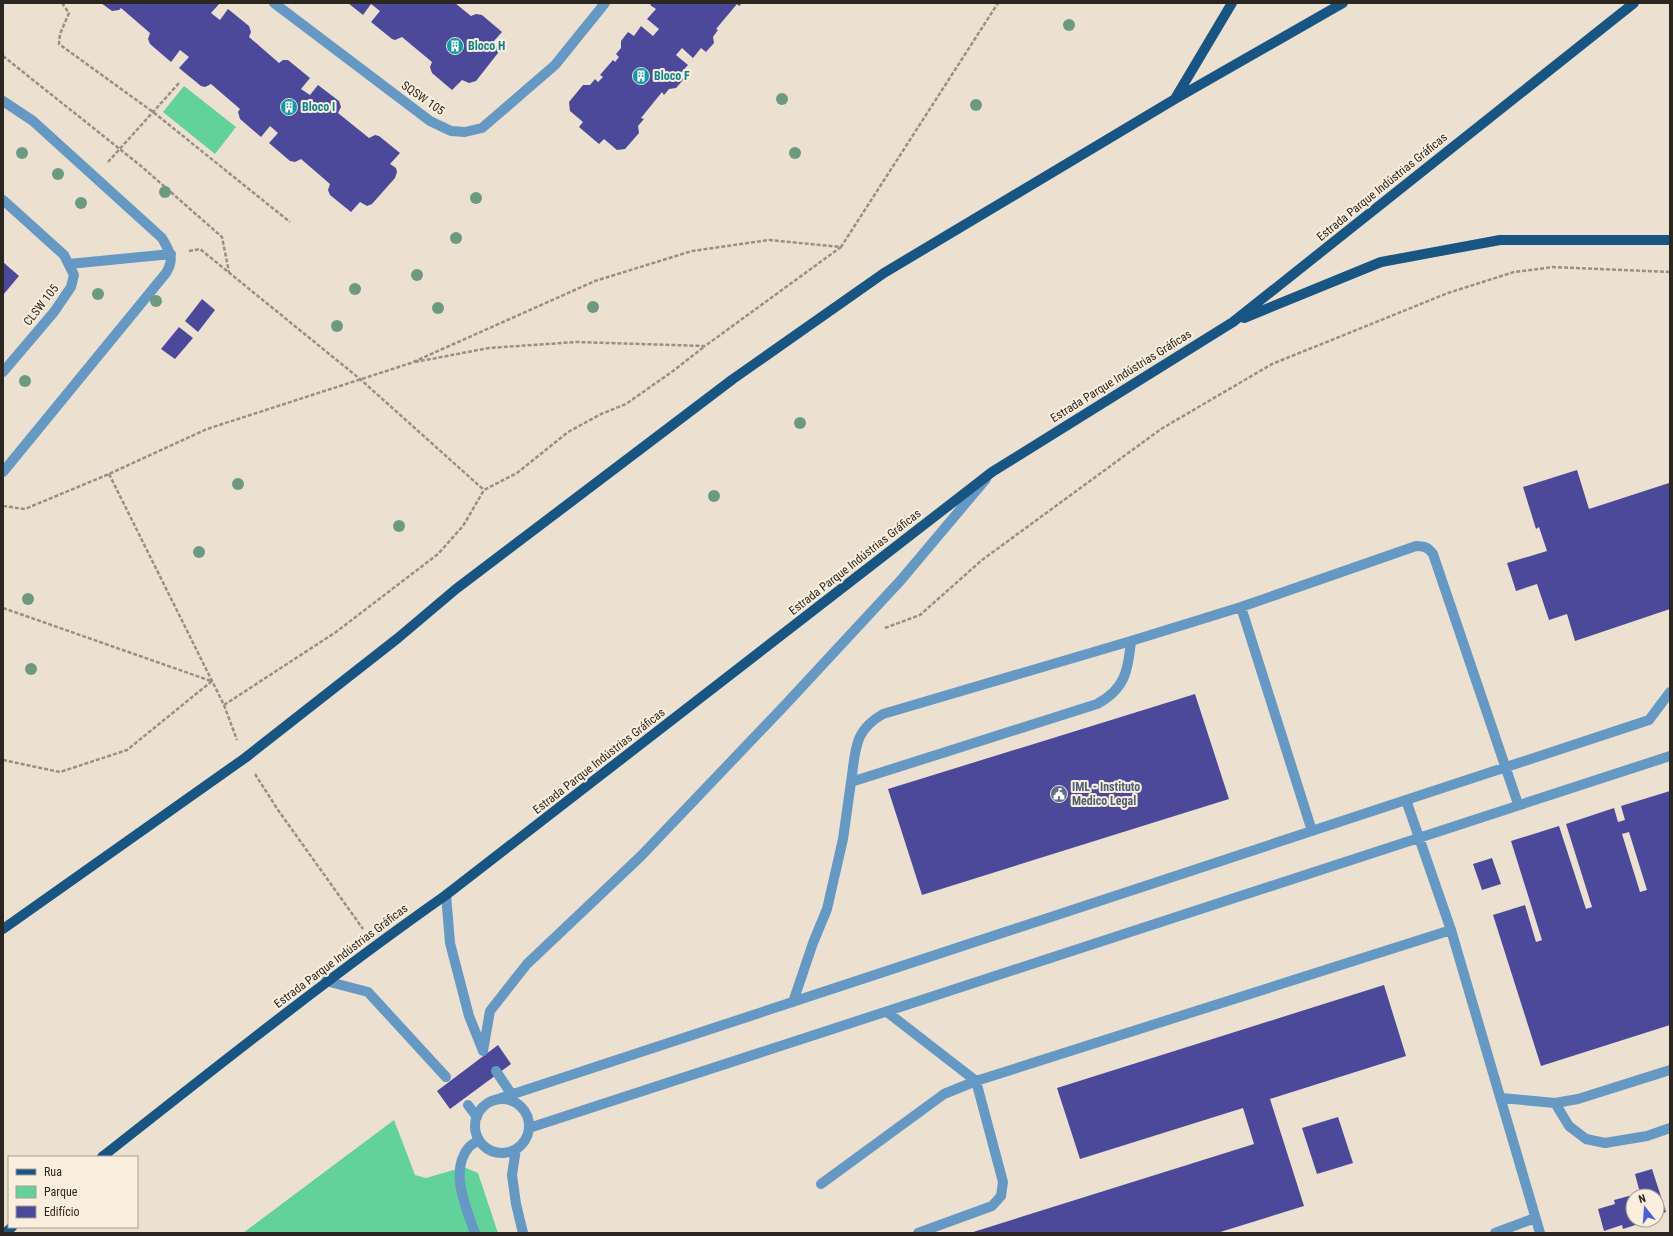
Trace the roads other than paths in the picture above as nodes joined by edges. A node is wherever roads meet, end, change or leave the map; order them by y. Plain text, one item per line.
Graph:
1 (274, 3) edge
2 (605, 3) edge
3 (1232, 3) edge
4 (1343, 3) edge
5 (1634, 3) edge
6 (1175, 99) junction
7 (3, 101) edge
8 (3, 200) edge
9 (1670, 240) edge
10 (171, 254) junction
11 (69, 264) junction
12 (1233, 322) junction
13 (3, 372) edge
14 (3, 472) edge
15 (992, 472) junction
16 (1241, 607) junction
17 (1131, 641) junction
18 (1670, 692) edge
19 (1670, 756) edge
20 (1506, 766) junction
21 (851, 782) junction
22 (1406, 800) junction
23 (1518, 804) junction
24 (1312, 831) junction
25 (1419, 838) junction
26 (446, 895) junction
27 (3, 929) edge
28 (1451, 930) junction
29 (326, 981) junction
30 (793, 1002) junction
31 (887, 1012) junction
32 (1670, 1070) edge
33 (496, 1071) dead end
34 (446, 1077) dead end
35 (976, 1081) junction
36 (512, 1095) junction
37 (1500, 1098) junction
38 (492, 1101) junction
39 (1555, 1103) junction
40 (468, 1105) dead end
41 (477, 1117) junction
42 (529, 1128) junction
43 (1670, 1128) edge
44 (479, 1140) junction
45 (516, 1149) junction
46 (103, 1156) edge
47 (821, 1184) dead end
48 (1535, 1218) junction
49 (475, 1233) edge
50 (523, 1233) edge
51 (918, 1233) edge
52 (1495, 1233) edge
53 (1540, 1233) edge

1 - 2 street, SQSW 105
3 - 6 main road
4 - 6 main road
5 - 12 main road, Estrada Parque Indústrias Gráficas
6 - 27 main road
7 - 10 street
8 - 11 street, CLSW 105
9 - 12 main road
10 - 11 street
10 - 14 street
11 - 13 street, CLSW 105
12 - 15 main road, Estrada Parque Indústrias Gráficas
15 - 26 main road, Estrada Parque Indústrias Gráficas
15 - 26 street
16 - 17 street
16 - 20 street
16 - 24 street
17 - 21 street
17 - 21 street
18 - 20 street
19 - 23 street
20 - 22 street
20 - 23 street
21 - 30 street
22 - 24 street
22 - 25 street
23 - 25 street
24 - 30 street
25 - 28 street
25 - 31 street
26 - 29 main road, Estrada Parque Indústrias Gráficas
28 - 35 street
28 - 37 street
29 - 34 street
29 - 46 main road, Estrada Parque Indústrias Gráficas
30 - 36 street
31 - 35 street
31 - 42 street
32 - 39 street
33 - 36 street
35 - 47 street
35 - 51 street
36 - 38 street
37 - 39 street
37 - 48 street
38 - 41 street
38 - 42 street
39 - 43 street
40 - 41 street
41 - 44 street
42 - 45 street
44 - 45 street
44 - 49 street
45 - 50 street
48 - 52 street
48 - 53 street

